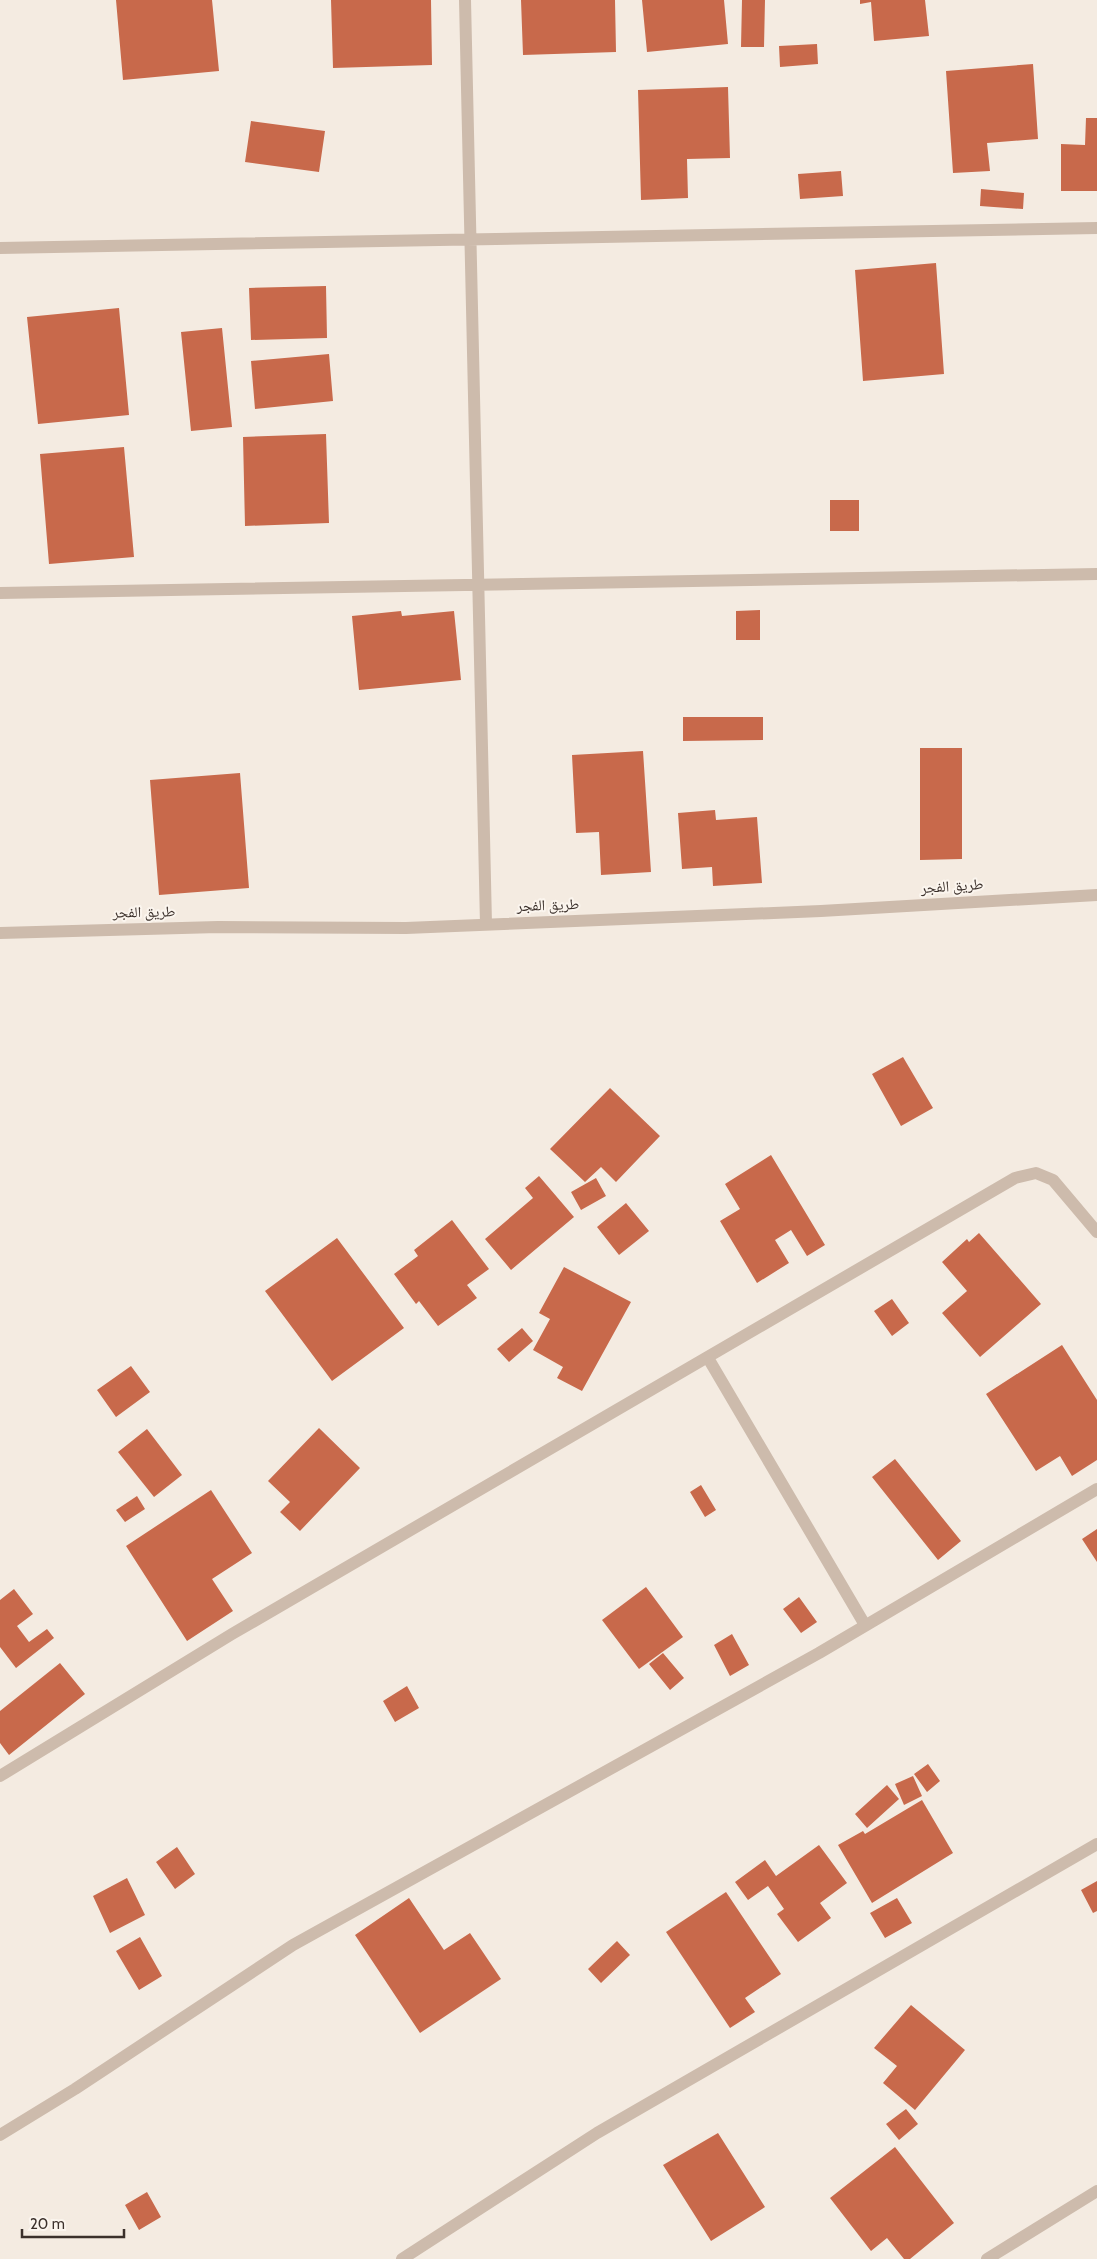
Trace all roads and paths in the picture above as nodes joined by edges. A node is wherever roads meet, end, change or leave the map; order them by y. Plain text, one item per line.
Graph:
1 (465, 0) edge
2 (1097, 228) edge
3 (470, 240) junction
4 (0, 248) edge
5 (1097, 574) edge
6 (478, 584) junction
7 (0, 593) edge
8 (1097, 895) edge
9 (486, 924) junction
10 (0, 933) edge
11 (1097, 1232) edge
12 (708, 1358) junction
13 (1097, 1489) edge
14 (865, 1625) junction
15 (0, 1776) edge
16 (1097, 1844) edge
17 (0, 2135) edge
18 (1097, 2190) edge
19 (402, 2259) edge
20 (987, 2259) edge

1 - 3 street
2 - 3 street
3 - 4 street
3 - 6 street
5 - 6 street
6 - 7 street
6 - 9 street
8 - 9 street, طريق الفجر
9 - 10 street, طريق الفجر
11 - 12 street
12 - 14 street
12 - 15 street
13 - 14 street
14 - 17 street
16 - 19 street
18 - 20 street

